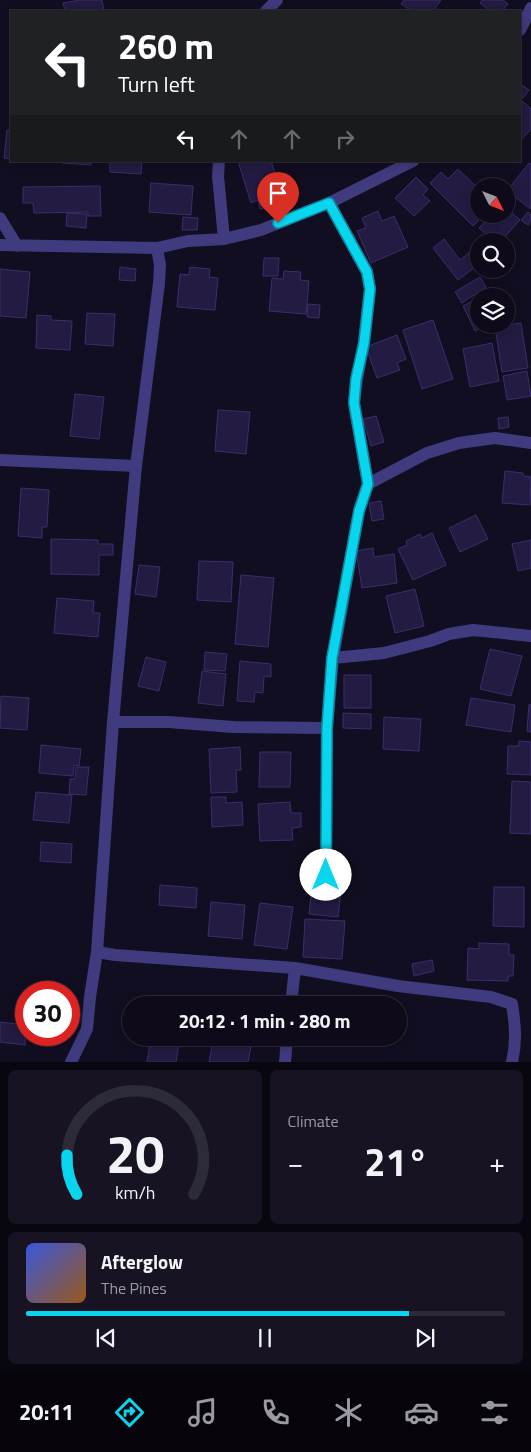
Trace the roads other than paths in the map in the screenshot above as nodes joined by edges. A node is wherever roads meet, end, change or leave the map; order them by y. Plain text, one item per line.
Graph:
1 (277, 0) edge
2 (531, 8) edge
3 (267, 10) edge
4 (521, 28) edge
5 (219, 162) edge
6 (411, 162) edge
7 (329, 203) junction
8 (0, 218) edge
9 (224, 238) junction
10 (0, 245) edge
11 (17, 246) junction
12 (157, 248) junction
13 (531, 443) edge
14 (0, 460) edge
15 (136, 466) junction
16 (368, 484) junction
17 (531, 636) edge
18 (332, 658) junction
19 (113, 722) junction
20 (327, 728) junction
21 (326, 875) dead end
22 (97, 952) junction
23 (295, 968) junction
24 (292, 996) edge
25 (286, 1046) edge
26 (72, 1062) edge
27 (285, 1062) edge
28 (512, 1062) edge

1 - 3 street
2 - 4 street
5 - 9 street
6 - 7 street
7 - 9 street
7 - 16 street
8 - 11 street
9 - 12 street
10 - 11 street
11 - 12 street
12 - 15 street
13 - 16 street
14 - 15 street
15 - 19 street
16 - 18 street
17 - 18 street
18 - 20 street
19 - 20 street
19 - 22 street
20 - 21 street
22 - 23 street
22 - 26 street
23 - 24 street
23 - 28 street
25 - 27 street

